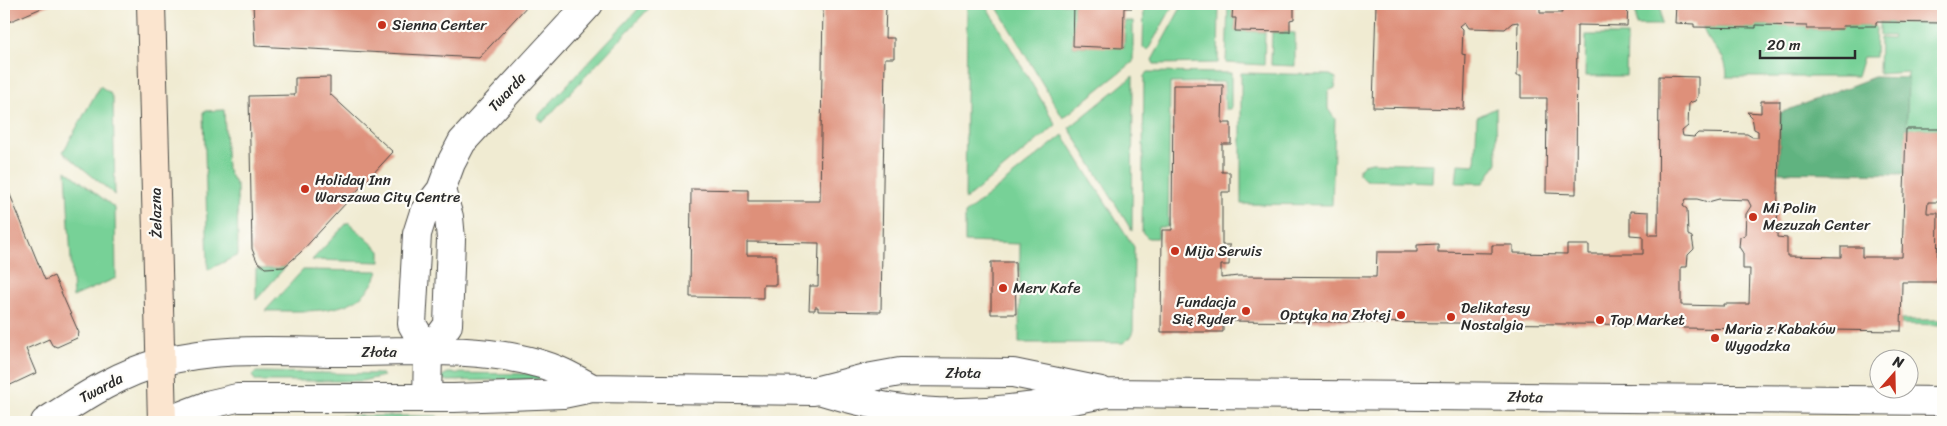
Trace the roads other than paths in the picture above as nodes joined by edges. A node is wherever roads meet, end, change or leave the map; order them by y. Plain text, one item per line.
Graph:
1 (152, 4) edge
2 (589, 4) edge
3 (441, 190) junction
4 (428, 352) junction
5 (160, 362) junction
6 (592, 388) junction
7 (819, 390) junction
8 (1108, 393) junction
9 (428, 398) junction
10 (1943, 401) edge
11 (45, 422) edge
12 (163, 422) edge

1 - 5 street, Żelazna
2 - 3 street, Twarda
3 - 4 street
3 - 4 street, Twarda
4 - 5 street, Złota
4 - 6 street, Złota
4 - 9 street, Twarda
5 - 11 street, Twarda
5 - 12 street, Żelazna
6 - 7 street, Złota
6 - 9 street, Złota
7 - 8 street, Złota
7 - 8 street, Złota
8 - 10 street, Złota
9 - 12 street, Złota

